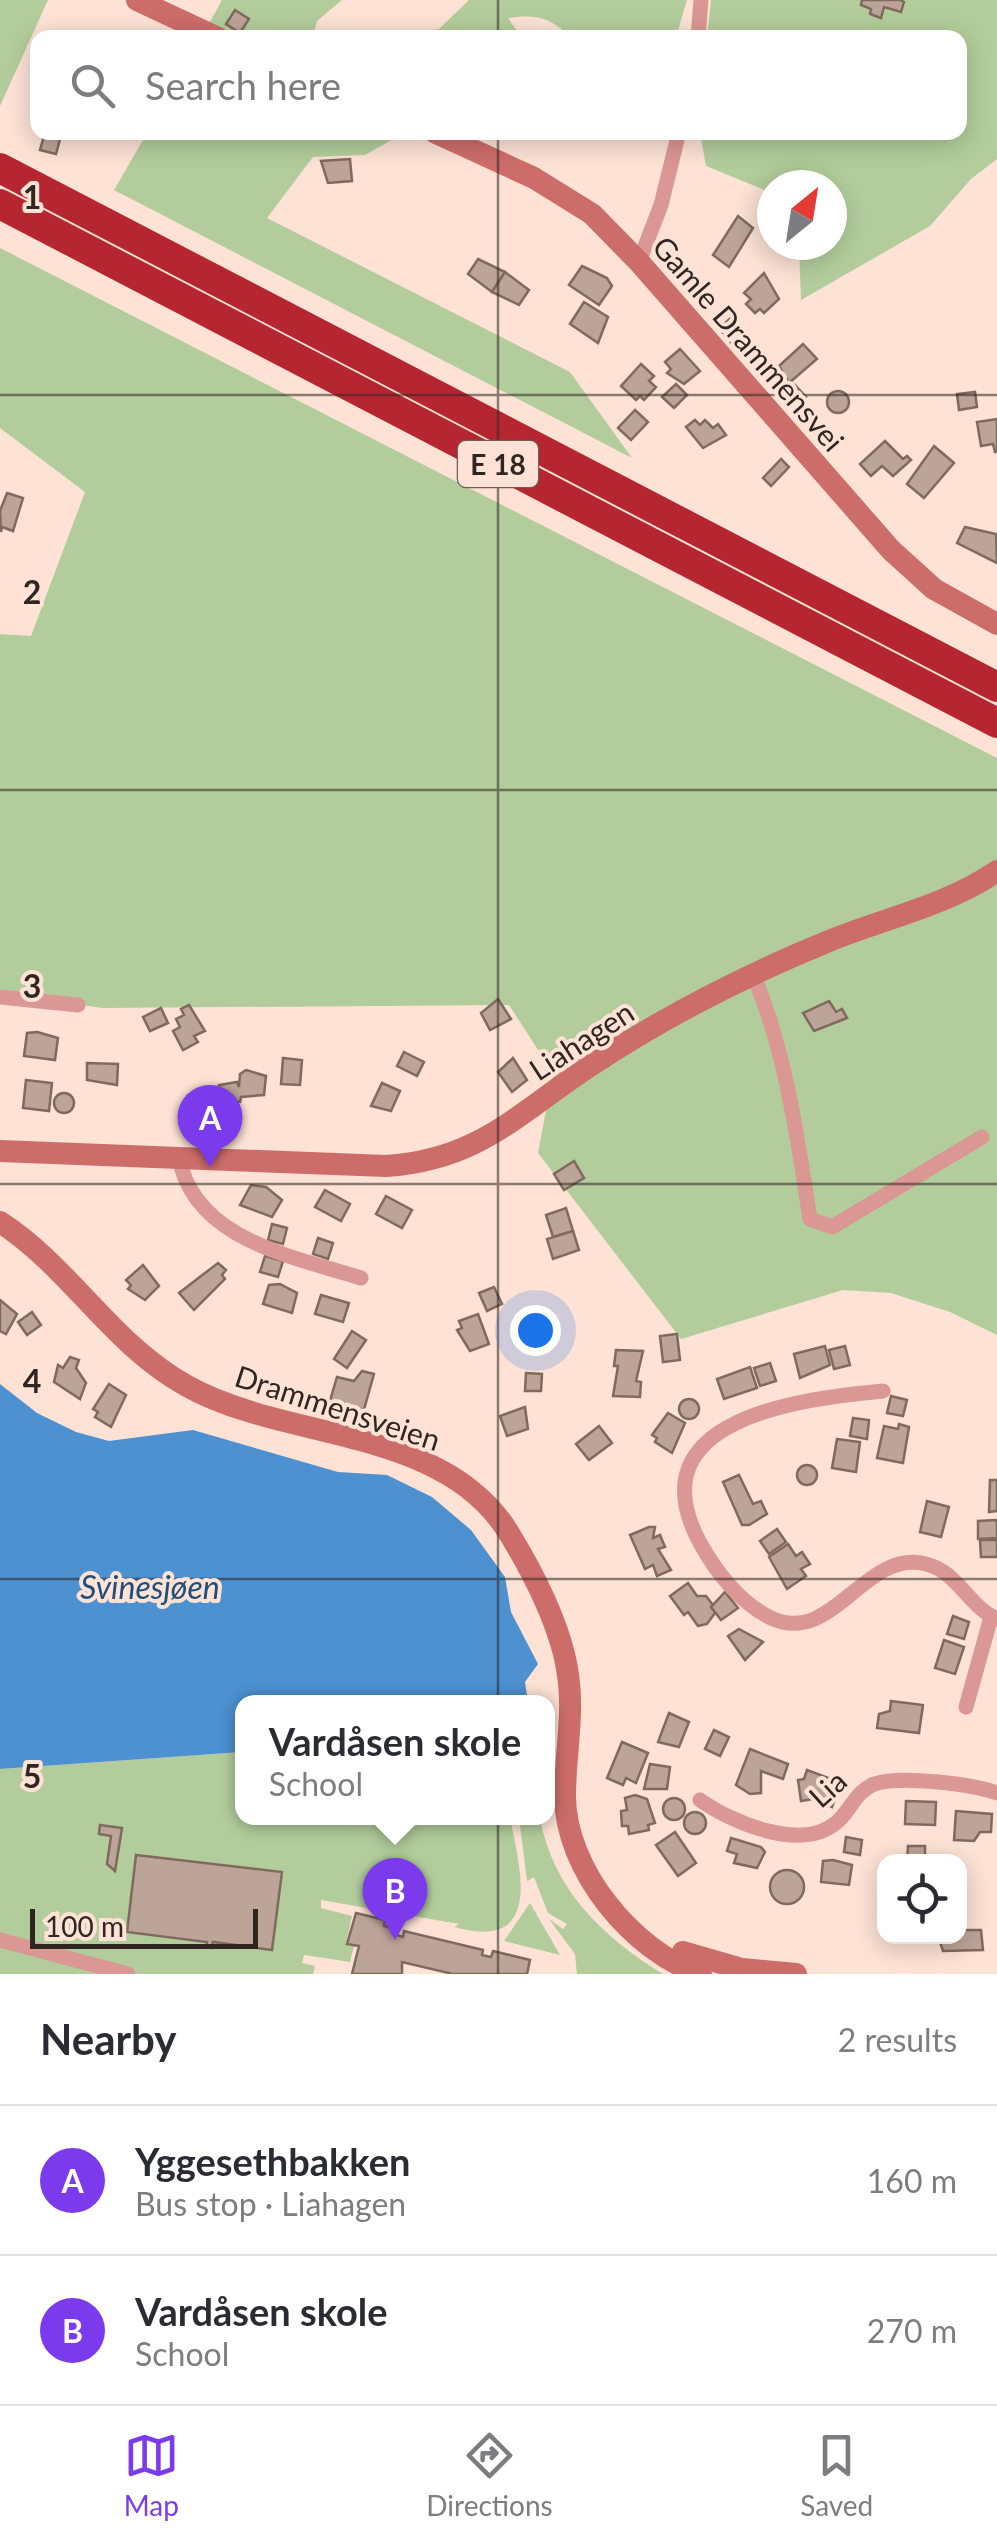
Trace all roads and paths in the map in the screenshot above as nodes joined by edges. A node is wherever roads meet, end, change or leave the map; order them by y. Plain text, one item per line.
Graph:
1 (137, 0) edge
2 (701, 0) edge
3 (201, 30) edge
4 (699, 30) edge
5 (451, 140) edge
6 (677, 140) edge
7 (0, 168) edge
8 (0, 204) edge
9 (640, 262) junction
10 (997, 624) edge
11 (997, 687) edge
12 (997, 723) edge
13 (997, 871) edge
14 (753, 974) junction
15 (0, 997) edge
16 (78, 1005) dead end
17 (982, 1138) dead end
18 (0, 1150) edge
19 (179, 1157) junction
20 (0, 1222) edge
21 (361, 1278) dead end
22 (883, 1390) dead end
23 (994, 1618) edge
24 (966, 1707) dead end
25 (997, 1794) edge
26 (700, 1800) dead end
27 (635, 1930) junction
28 (0, 1940) edge
29 (123, 1973) edge
30 (701, 1974) edge
31 (796, 1974) edge

1 - 3 main road
2 - 4 street
5 - 9 main road, Gamle Drammensvei
6 - 9 street
7 - 11 highway, E 18
8 - 12 highway, E 18
9 - 10 main road, Gamle Drammensvei
13 - 14 main road, Liahagen
14 - 17 street
14 - 19 main road, Liahagen
15 - 16 street
18 - 19 main road, Liahagen
19 - 21 street
20 - 27 main road, Drammensveien
22 - 23 street
23 - 24 street
25 - 26 street, Lia
27 - 30 main road, Drammensveien
27 - 31 main road, Drammensveien
28 - 29 street

